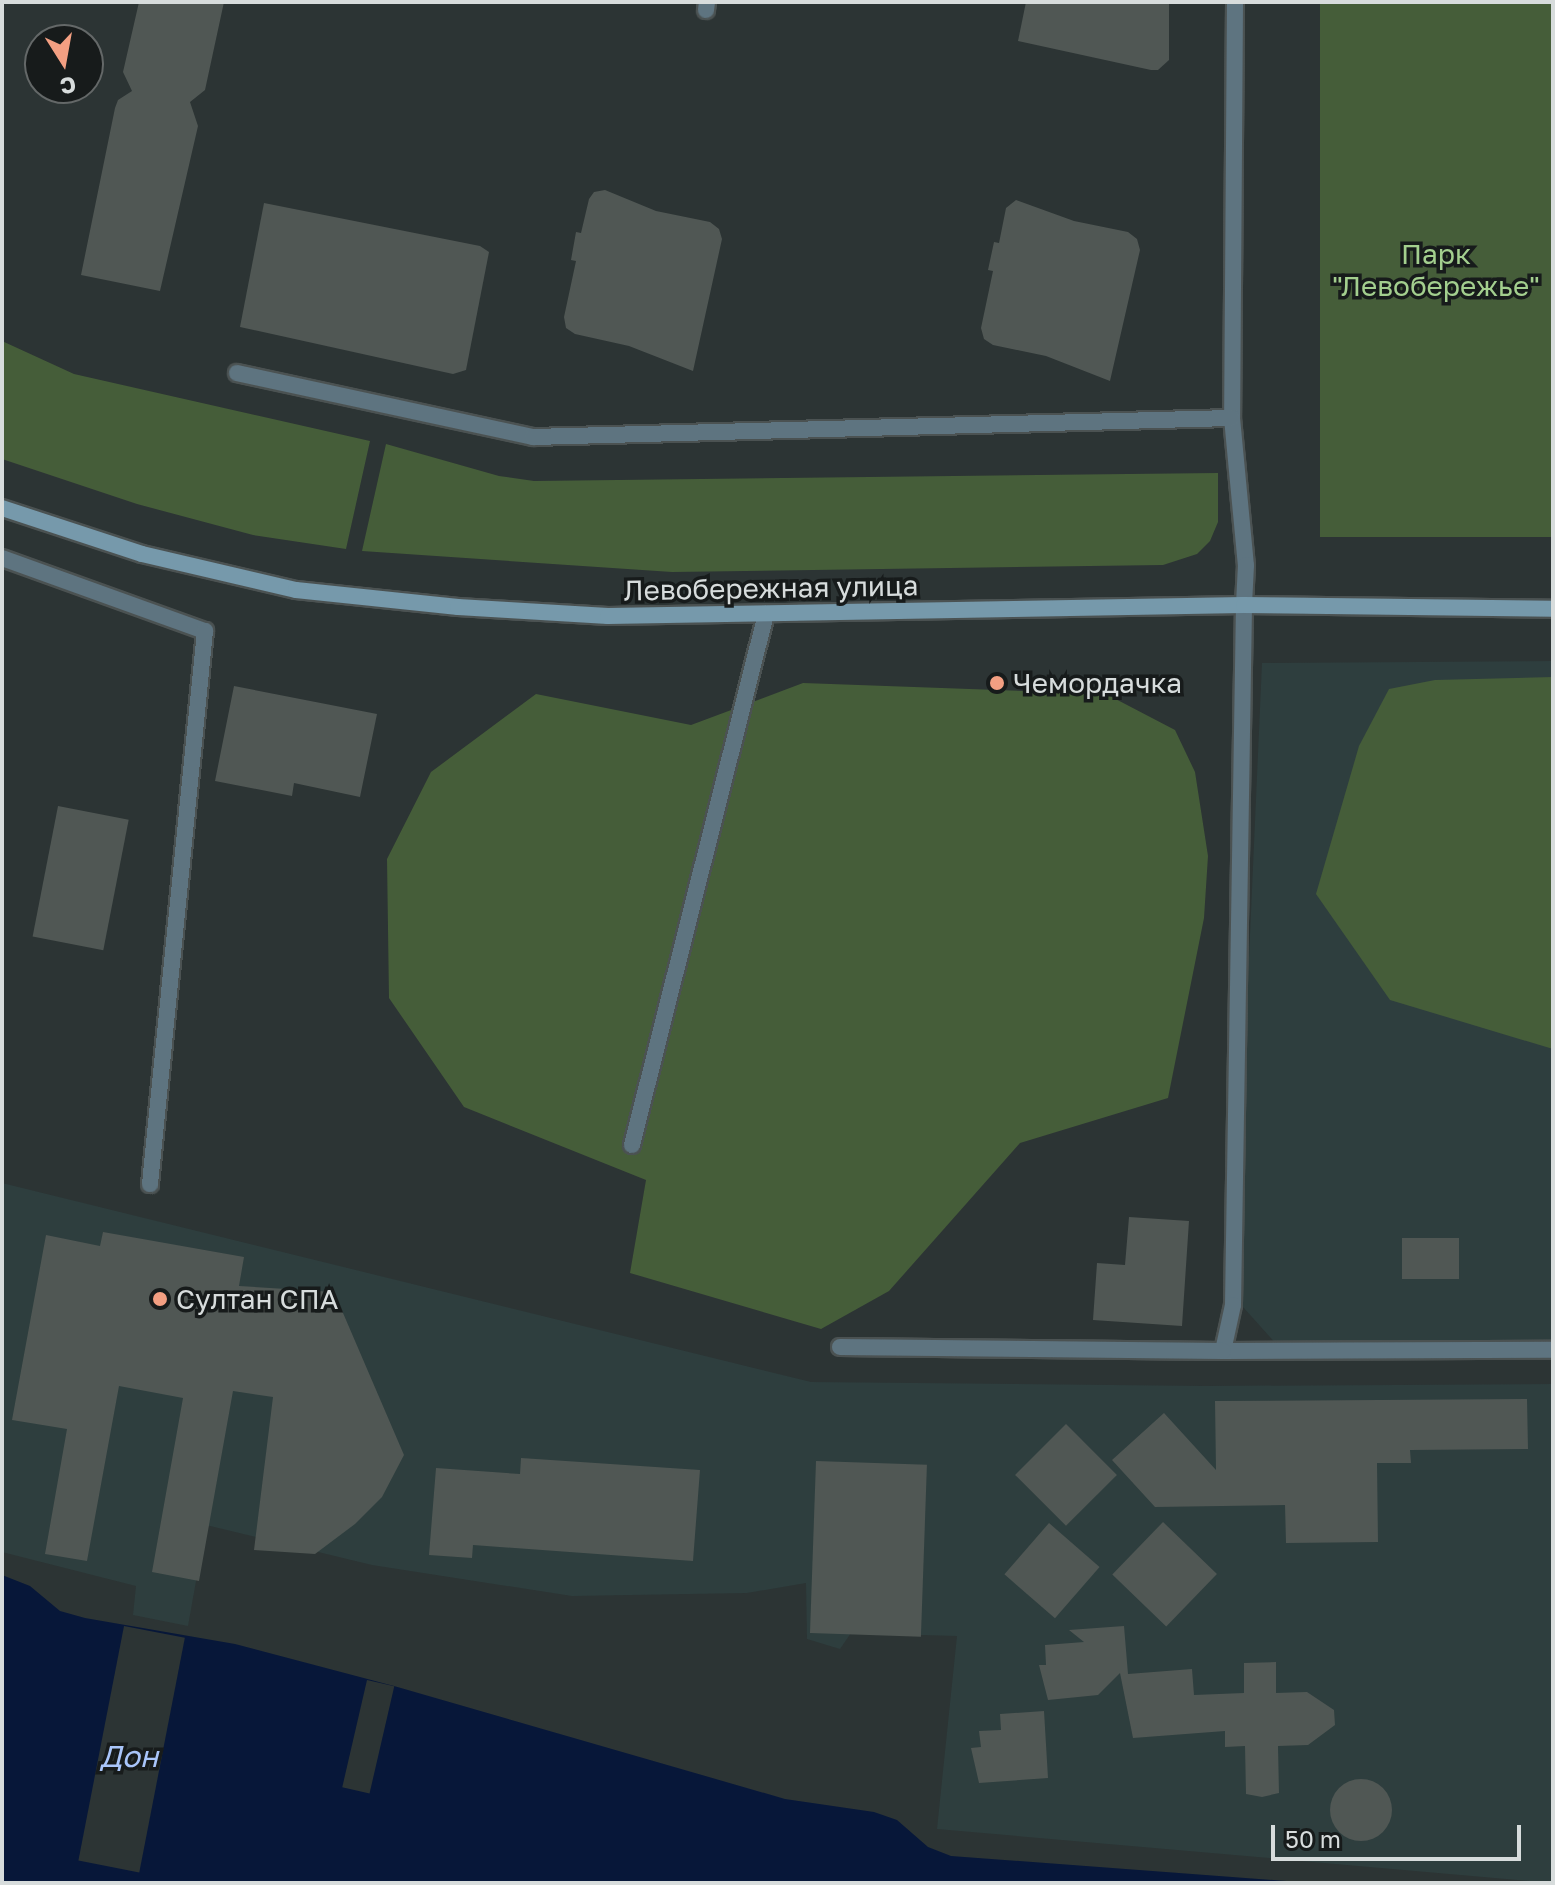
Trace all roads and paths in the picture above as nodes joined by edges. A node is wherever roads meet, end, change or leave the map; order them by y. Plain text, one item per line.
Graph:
1 (1235, 2) edge
2 (237, 373) dead end
3 (1232, 418) junction
4 (2, 508) edge
5 (2, 558) edge
6 (1244, 605) junction
7 (1553, 609) edge
8 (766, 614) junction
9 (632, 1145) dead end
10 (150, 1184) dead end
11 (840, 1347) dead end
12 (1553, 1350) edge
13 (1223, 1351) junction

1 - 3 street
2 - 3 street
3 - 6 street
4 - 8 main road, Левобережная улица
5 - 10 street
6 - 7 main road, Левобережная улица
6 - 8 main road, Левобережная улица
6 - 13 street
8 - 9 street
11 - 13 street
12 - 13 street

